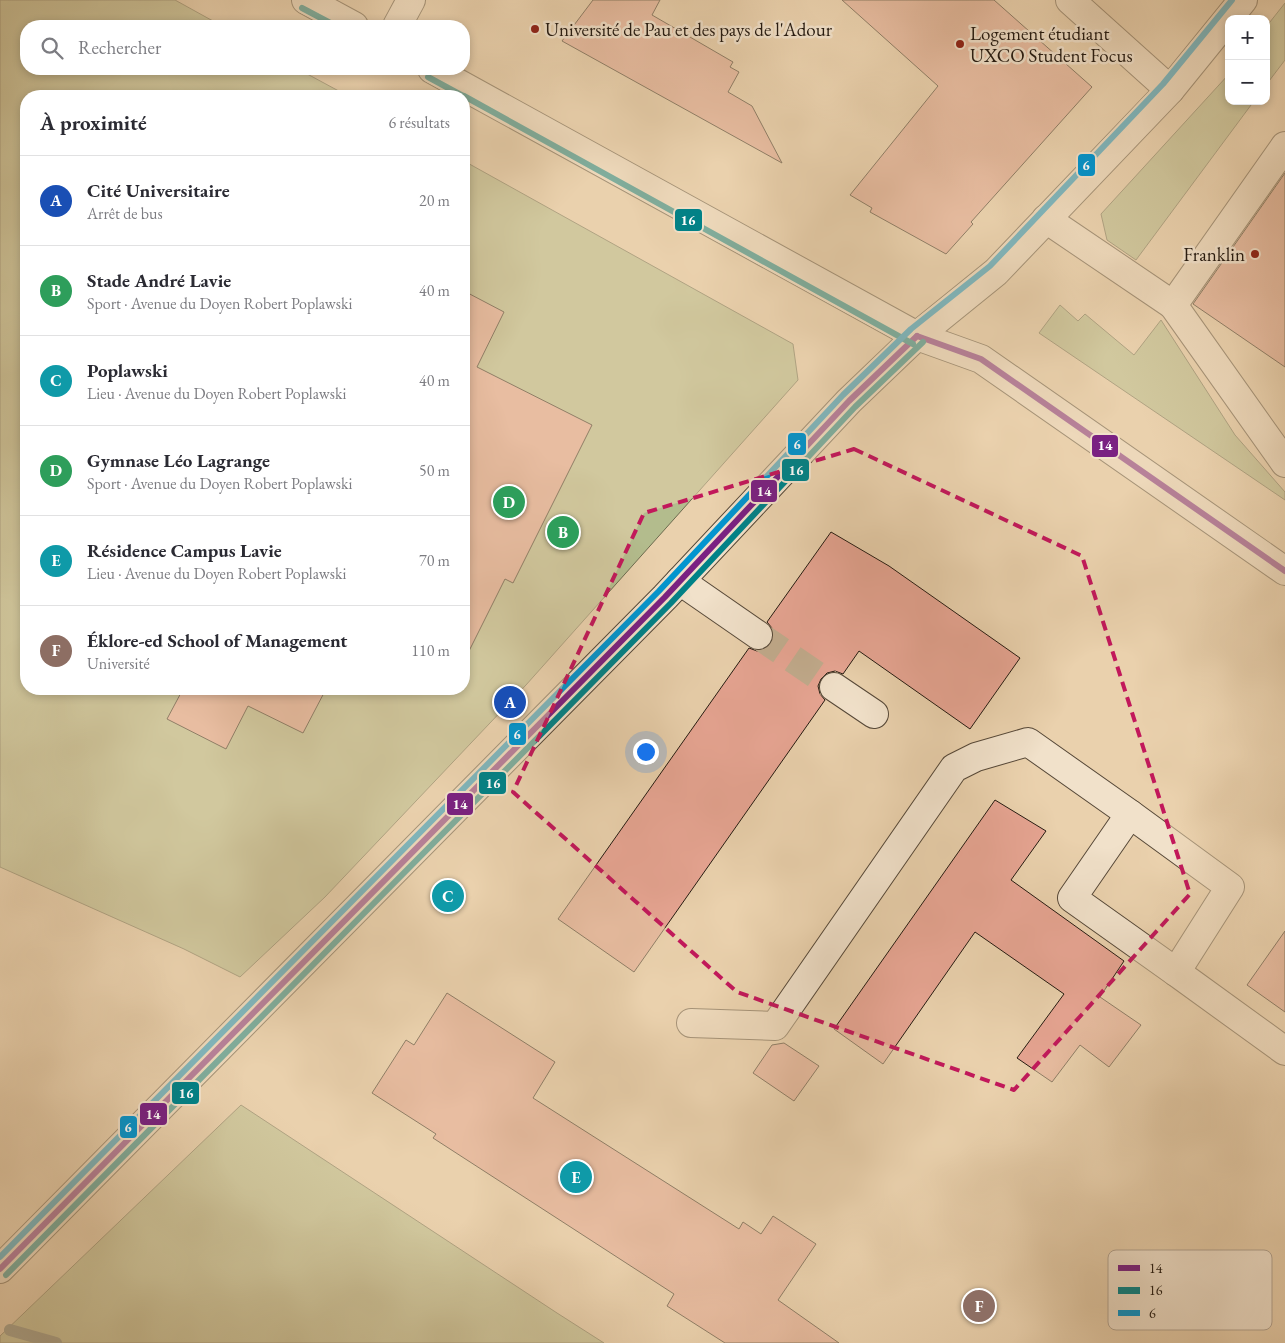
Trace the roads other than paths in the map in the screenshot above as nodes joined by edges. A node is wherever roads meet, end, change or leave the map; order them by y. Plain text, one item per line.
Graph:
1 (306, 0) edge
2 (411, 0) edge
3 (1070, 0) edge
4 (1243, 0) edge
5 (343, 20) edge
6 (400, 20) edge
7 (443, 75) edge
8 (1170, 90) junction
9 (1285, 146) edge
10 (1046, 219) junction
11 (1173, 305) junction
12 (917, 336) junction
13 (1285, 463) edge
14 (1285, 571) edge
15 (680, 581) junction
16 (758, 635) tunnel mouth
17 (834, 687) tunnel mouth
18 (874, 714) dead end
19 (1130, 814) junction
20 (1176, 972) junction
21 (691, 1023) dead end
22 (1285, 1051) edge
23 (0, 1269) edge

1 - 5 street
2 - 6 street
3 - 8 street
4 - 8 street
7 - 12 street
8 - 10 street
9 - 11 street
10 - 11 street
10 - 12 street
11 - 13 street
12 - 14 street
12 - 15 street
15 - 16 street
15 - 23 street
17 - 18 street
19 - 20 street
19 - 20 street
19 - 21 street
20 - 22 street

